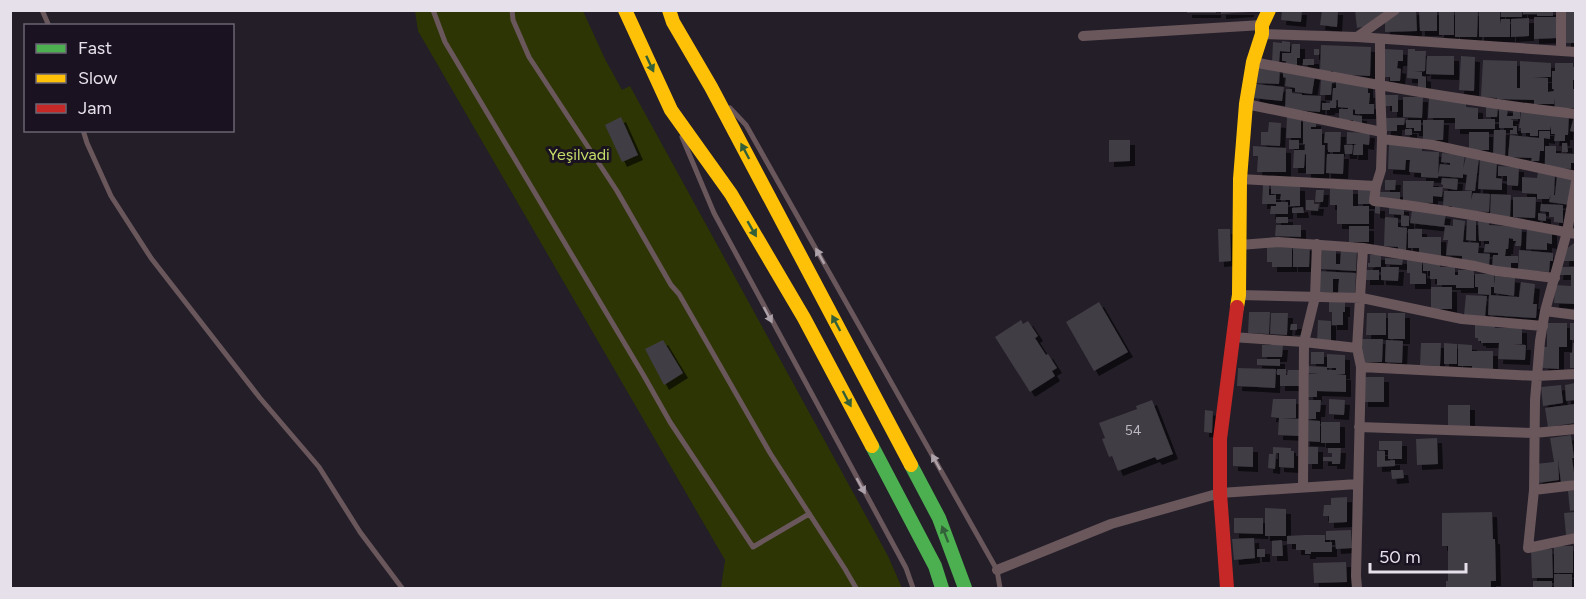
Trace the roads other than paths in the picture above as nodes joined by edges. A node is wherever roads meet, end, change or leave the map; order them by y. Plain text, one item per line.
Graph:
1 (42, 10) edge
2 (433, 10) edge
3 (512, 10) edge
4 (625, 10) edge
5 (669, 10) edge
6 (1269, 10) edge
7 (1395, 10) edge
8 (1561, 10) edge
9 (48, 24) edge
10 (1262, 29) junction
11 (1083, 36) dead end
12 (1358, 37) junction
13 (1380, 39) junction
14 (1561, 50) junction
15 (1575, 52) edge
16 (1253, 62) junction
17 (1380, 85) junction
18 (711, 87) junction
19 (1246, 104) junction
20 (671, 110) junction
21 (1575, 114) edge
22 (84, 132) edge
23 (1382, 136) junction
24 (1575, 176) edge
25 (1240, 179) junction
26 (1575, 182) edge
27 (1376, 186) junction
28 (1571, 233) edge
29 (1317, 244) junction
30 (1240, 245) junction
31 (1364, 248) junction
32 (1556, 278) junction
33 (1239, 295) junction
34 (1315, 297) junction
35 (1362, 298) junction
36 (1545, 311) junction
37 (1575, 315) edge
38 (1543, 326) junction
39 (1232, 337) junction
40 (1304, 342) junction
41 (1358, 348) junction
42 (1360, 367) junction
43 (1575, 374) edge
44 (1537, 376) junction
45 (1359, 427) junction
46 (1575, 429) edge
47 (1534, 433) junction
48 (1358, 484) junction
49 (1575, 485) edge
50 (1303, 487) junction
51 (1534, 490) junction
52 (1220, 493) junction
53 (809, 514) junction
54 (1575, 538) edge
55 (997, 570) junction
56 (402, 588) edge
57 (856, 588) edge
58 (913, 588) edge
59 (942, 588) edge
60 (965, 588) edge
61 (1000, 588) edge
62 (1227, 588) edge
63 (1357, 588) edge

1 - 9 lane
2 - 53 lane
3 - 53 lane
4 -> 20 main road
5 - 18 main road
6 - 10 main road
7 - 12 street
8 - 14 street
10 - 11 street
10 - 12 street
10 - 16 main road
12 - 13 street
13 - 14 street
13 - 17 street
14 - 15 street
16 - 17 street
16 - 19 main road
17 - 21 street
17 - 23 street
55 -> 18 lane
60 -> 18 main road
19 - 23 street
19 - 25 main road
20 -> 58 lane
20 -> 59 main road
22 - 56 lane
23 - 24 street
23 - 27 street
25 - 27 street
25 - 30 main road
26 - 28 street
27 - 28 street
28 - 32 street
29 - 30 street
29 - 31 street
29 - 34 street
30 - 33 main road
31 - 32 street
31 - 35 street
32 - 36 street
33 - 34 street
33 - 39 main road
34 - 35 street
34 - 40 street
35 - 38 street
35 - 41 street
36 - 37 street
36 - 38 street
38 - 44 street
39 - 40 street
39 - 52 main road
40 - 41 street
40 - 50 street
41 - 42 street
42 - 44 street
42 - 45 street
43 - 44 street
44 - 47 street
45 - 47 street
45 - 48 street
46 - 47 street
47 - 51 street
48 - 50 street
48 - 63 street
49 - 51 street
50 - 52 street
51 - 54 street
52 - 55 street
52 - 62 main road
53 - 57 lane
55 - 61 lane

